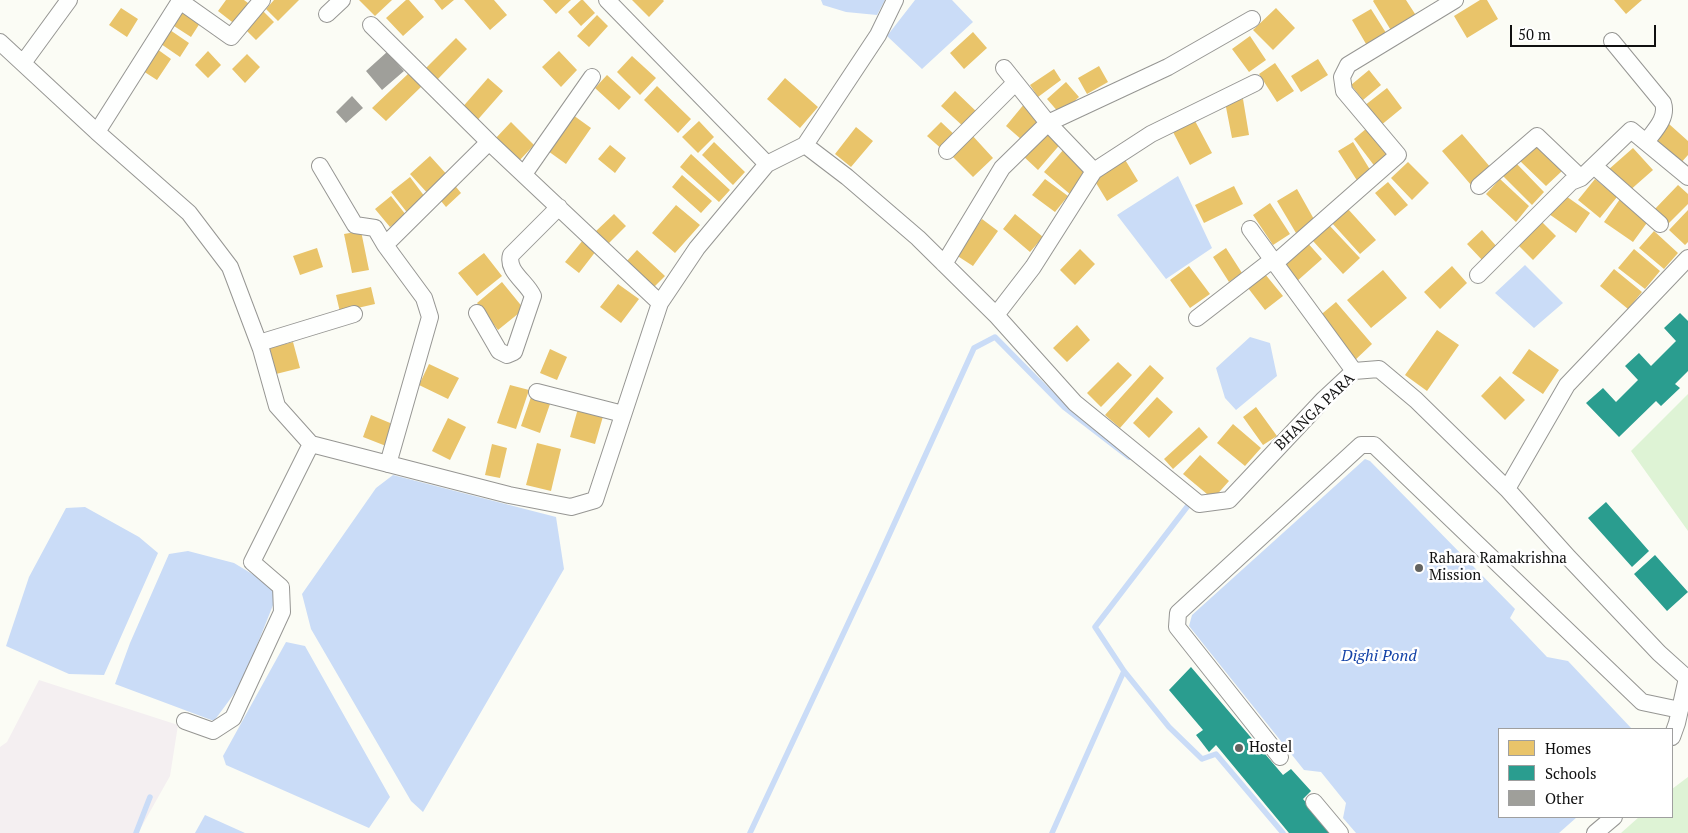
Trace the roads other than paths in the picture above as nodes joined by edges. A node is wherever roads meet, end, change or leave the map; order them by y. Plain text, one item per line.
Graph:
1 (69, 0) edge
2 (180, 0) edge
3 (262, 0) edge
4 (342, 0) edge
5 (607, 0) edge
6 (895, 0) edge
7 (1455, 0) edge
8 (327, 14) dead end
9 (1252, 19) dead end
10 (371, 24) dead end
11 (1612, 41) dead end
12 (0, 42) edge
13 (23, 64) junction
14 (1004, 68) dead end
15 (592, 77) dead end
16 (1015, 83) junction
17 (1255, 83) dead end
18 (1048, 123) junction
19 (98, 132) junction
20 (489, 142) junction
21 (1646, 142) junction
22 (805, 145) junction
23 (947, 150) dead end
24 (767, 164) junction
25 (320, 166) dead end
26 (1594, 166) junction
27 (1094, 171) junction
28 (524, 174) junction
29 (1688, 177) edge
30 (1581, 178) junction
31 (1479, 186) dead end
32 (559, 207) junction
33 (1660, 224) dead end
34 (1250, 229) dead end
35 (385, 245) junction
36 (1688, 258) edge
37 (1273, 262) junction
38 (944, 264) junction
39 (1478, 275) dead end
40 (660, 303) junction
41 (477, 313) dead end
42 (354, 314) dead end
43 (996, 315) junction
44 (1197, 318) dead end
45 (259, 343) junction
46 (1354, 371) junction
47 (537, 392) dead end
48 (623, 414) junction
49 (312, 444) junction
50 (388, 464) junction
51 (1507, 490) junction
52 (1687, 678) edge
53 (1680, 710) junction
54 (185, 721) dead end
55 (1673, 735) edge
56 (1280, 757) dead end
57 (1314, 802) dead end
58 (1613, 818) edge
59 (1340, 833) edge
60 (1595, 833) edge

1 - 13 street
2 - 3 street
2 - 19 street
4 - 8 street
5 - 24 street
6 - 22 street
7 - 37 street
9 - 18 street
10 - 20 street
11 - 21 street
12 - 13 street
13 - 19 street
14 - 16 street
15 - 28 street
16 - 18 street
16 - 23 street
17 - 27 street
18 - 27 street
18 - 38 street
19 - 45 street
20 - 28 street
20 - 35 street
21 - 26 street
21 - 29 street
22 - 24 street
22 - 38 street, BHANGA PARA
24 - 40 street
25 - 35 street
26 - 30 street
26 - 33 street
27 - 43 street
28 - 32 street
30 - 31 street
30 - 39 street
32 - 40 street
32 - 41 street
34 - 37 street
35 - 50 street
36 - 51 street
37 - 44 street
37 - 46 street
38 - 43 street, BHANGA PARA
40 - 48 street
42 - 45 street
43 - 46 street, BHANGA PARA
45 - 49 street
46 - 51 street, BHANGA PARA
47 - 48 street
48 - 50 street
49 - 50 street
49 - 54 street
51 - 52 street, BHANGA PARA
52 - 53 street
53 - 55 street
53 - 56 street
57 - 59 street
58 - 60 street

